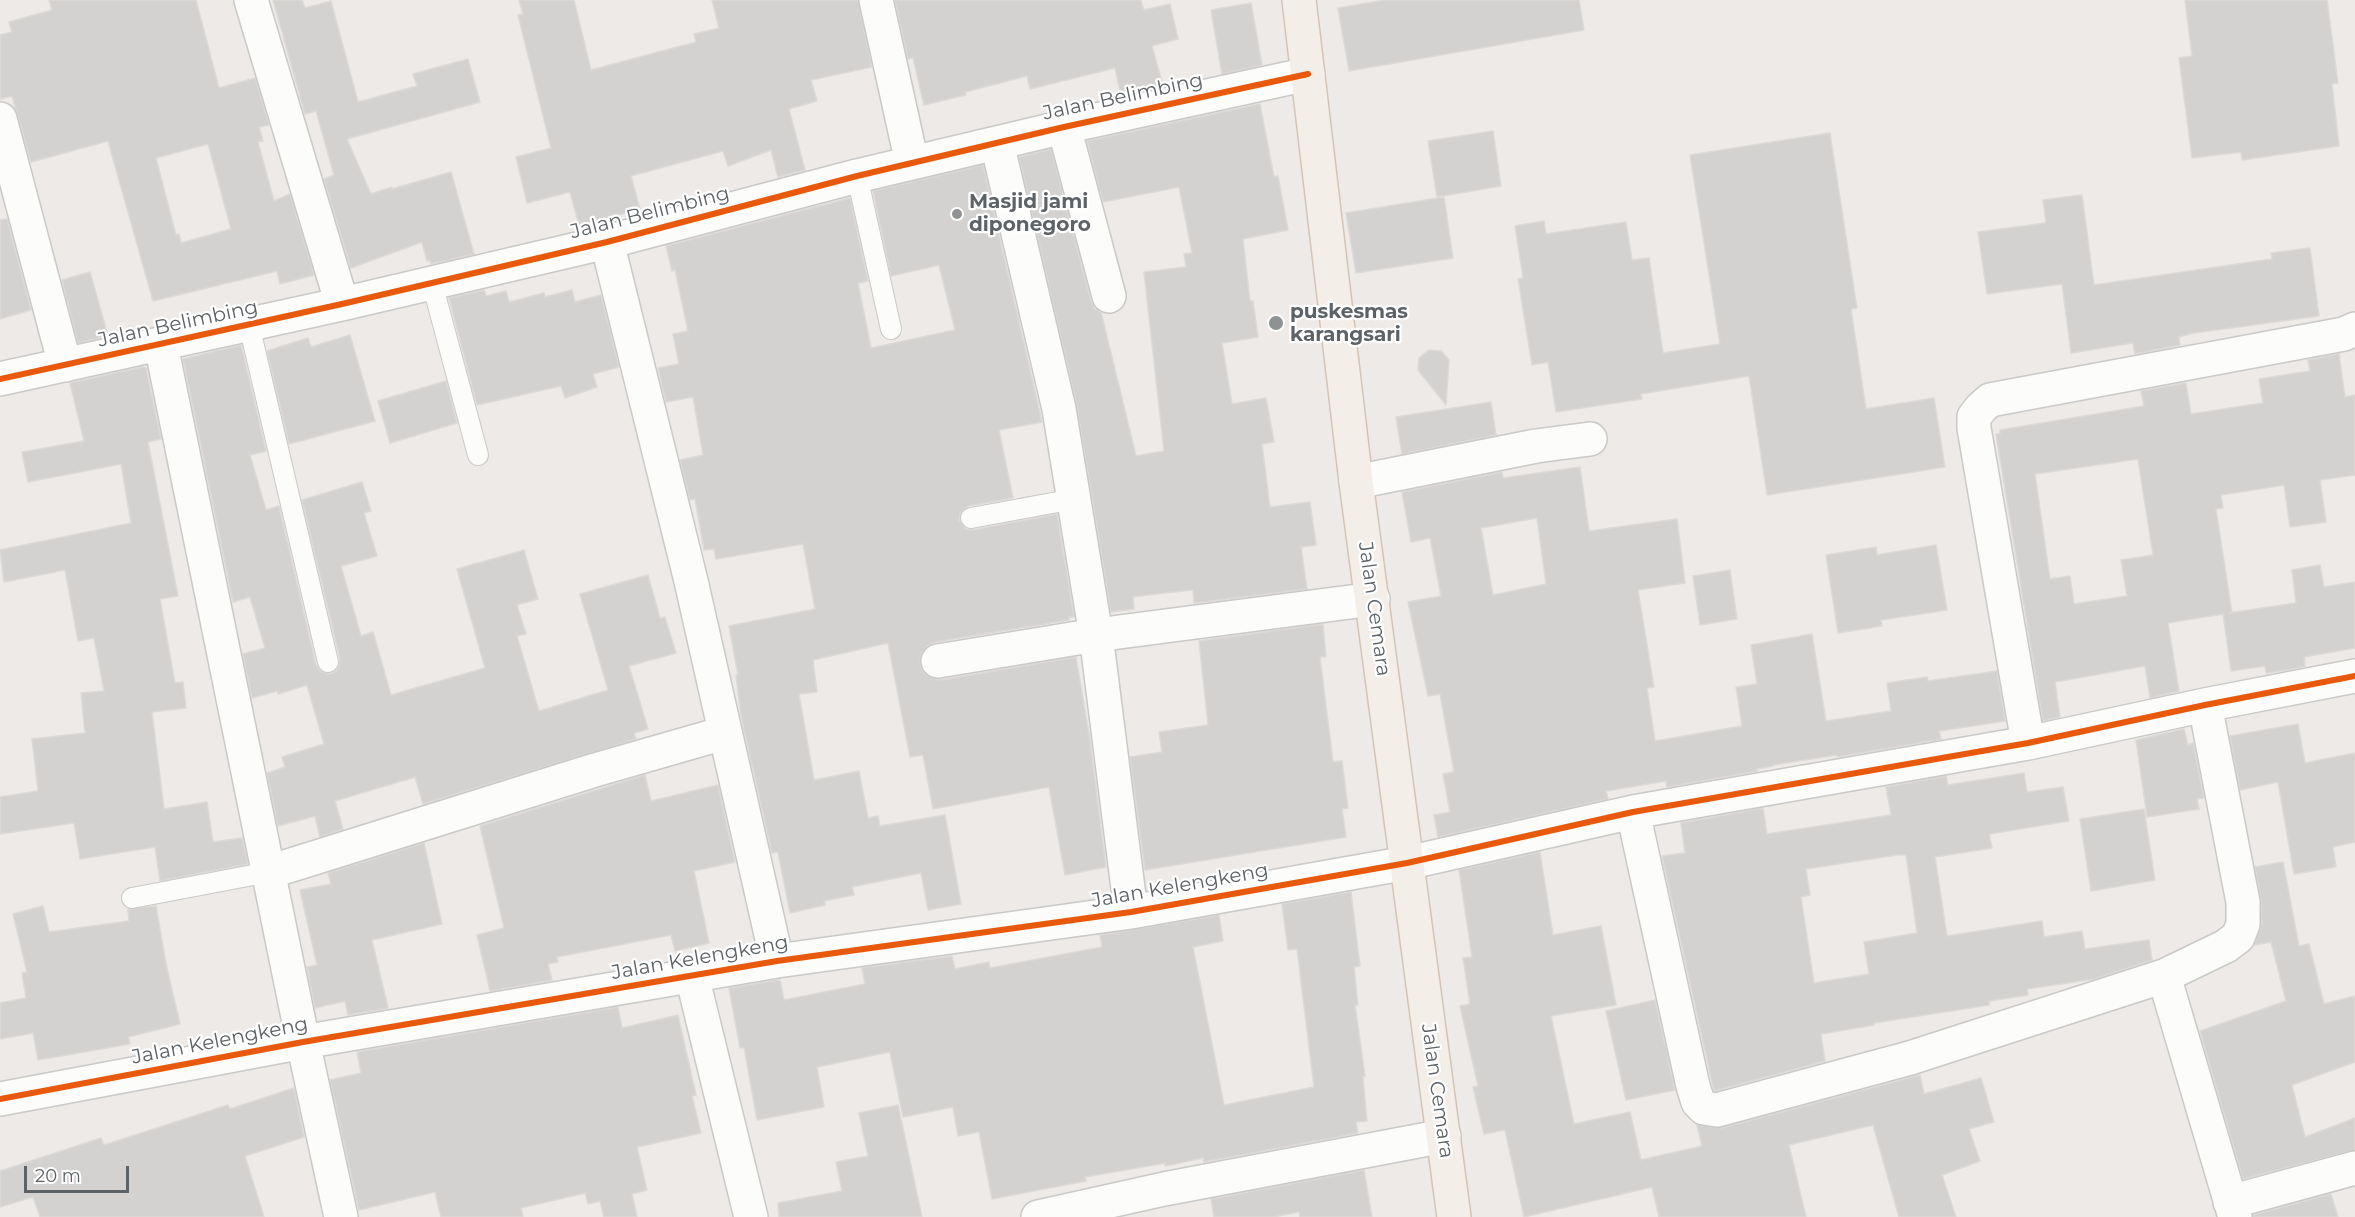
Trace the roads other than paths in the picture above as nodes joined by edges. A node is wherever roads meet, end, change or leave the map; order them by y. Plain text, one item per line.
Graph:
1 (251, 0) edge
2 (876, 0) edge
3 (1299, 0) edge
4 (1308, 74) junction
5 (0, 119) edge
6 (1064, 127) junction
7 (997, 143) junction
8 (912, 163) junction
9 (857, 176) junction
10 (608, 242) junction
11 (432, 283) junction
12 (1109, 296) dead end
13 (342, 304) junction
14 (249, 325) junction
15 (891, 329) dead end
16 (2355, 329) edge
17 (161, 345) junction
18 (65, 365) junction
19 (0, 379) edge
20 (1590, 439) dead end
21 (478, 455) dead end
22 (1356, 482) junction
23 (1074, 499) junction
24 (971, 518) dead end
25 (1373, 598) junction
26 (1096, 635) junction
27 (938, 661) dead end
28 (328, 662) dead end
29 (2355, 676) edge
30 (2205, 705) junction
31 (724, 733) junction
32 (2028, 743) junction
33 (1634, 813) junction
34 (1407, 863) junction
35 (269, 872) junction
36 (132, 898) dead end
37 (1131, 912) junction
38 (777, 960) junction
39 (692, 976) junction
40 (2163, 976) junction
41 (303, 1042) junction
42 (0, 1099) edge
43 (1444, 1136) junction
44 (2355, 1168) edge
45 (2232, 1209) edge
46 (341, 1217) edge
47 (751, 1217) edge
48 (1038, 1217) edge
49 (1454, 1217) edge

1 - 13 street
2 - 8 street
3 - 4 main road, Jalan Cemara
4 - 6 street, Jalan Belimbing
4 - 22 main road, Jalan Cemara
5 - 18 street
6 - 7 street, Jalan Belimbing
6 - 12 street
7 - 8 street, Jalan Belimbing
7 - 23 street
8 - 9 street, Jalan Belimbing
9 - 10 street, Jalan Belimbing
9 - 15 lane
10 - 11 street, Jalan Belimbing
10 - 31 street
11 - 13 street, Jalan Belimbing
11 - 21 lane
13 - 14 street, Jalan Belimbing
14 - 17 street, Jalan Belimbing
14 - 28 lane
16 - 32 street
17 - 18 street, Jalan Belimbing
17 - 35 street
18 - 19 street, Jalan Belimbing
20 - 22 street
22 - 25 main road, Jalan Cemara
23 - 24 lane
23 - 26 street
25 - 26 street
25 - 34 main road, Jalan Cemara
26 - 27 street
26 - 37 street
29 - 30 street, Jalan Kelengkeng
30 - 32 street, Jalan Kelengkeng
30 - 40 street
31 - 35 street
31 - 38 street
32 - 33 street, Jalan Kelengkeng
33 - 34 street, Jalan Kelengkeng
33 - 40 street
34 - 37 street, Jalan Kelengkeng
34 - 43 main road, Jalan Cemara
35 - 36 lane
35 - 41 street
37 - 38 street, Jalan Kelengkeng
38 - 39 street, Jalan Kelengkeng
39 - 41 street, Jalan Kelengkeng
39 - 47 street
40 - 45 street
41 - 42 street, Jalan Kelengkeng
41 - 46 street
43 - 48 street
43 - 49 main road, Jalan Cemara
44 - 45 street

